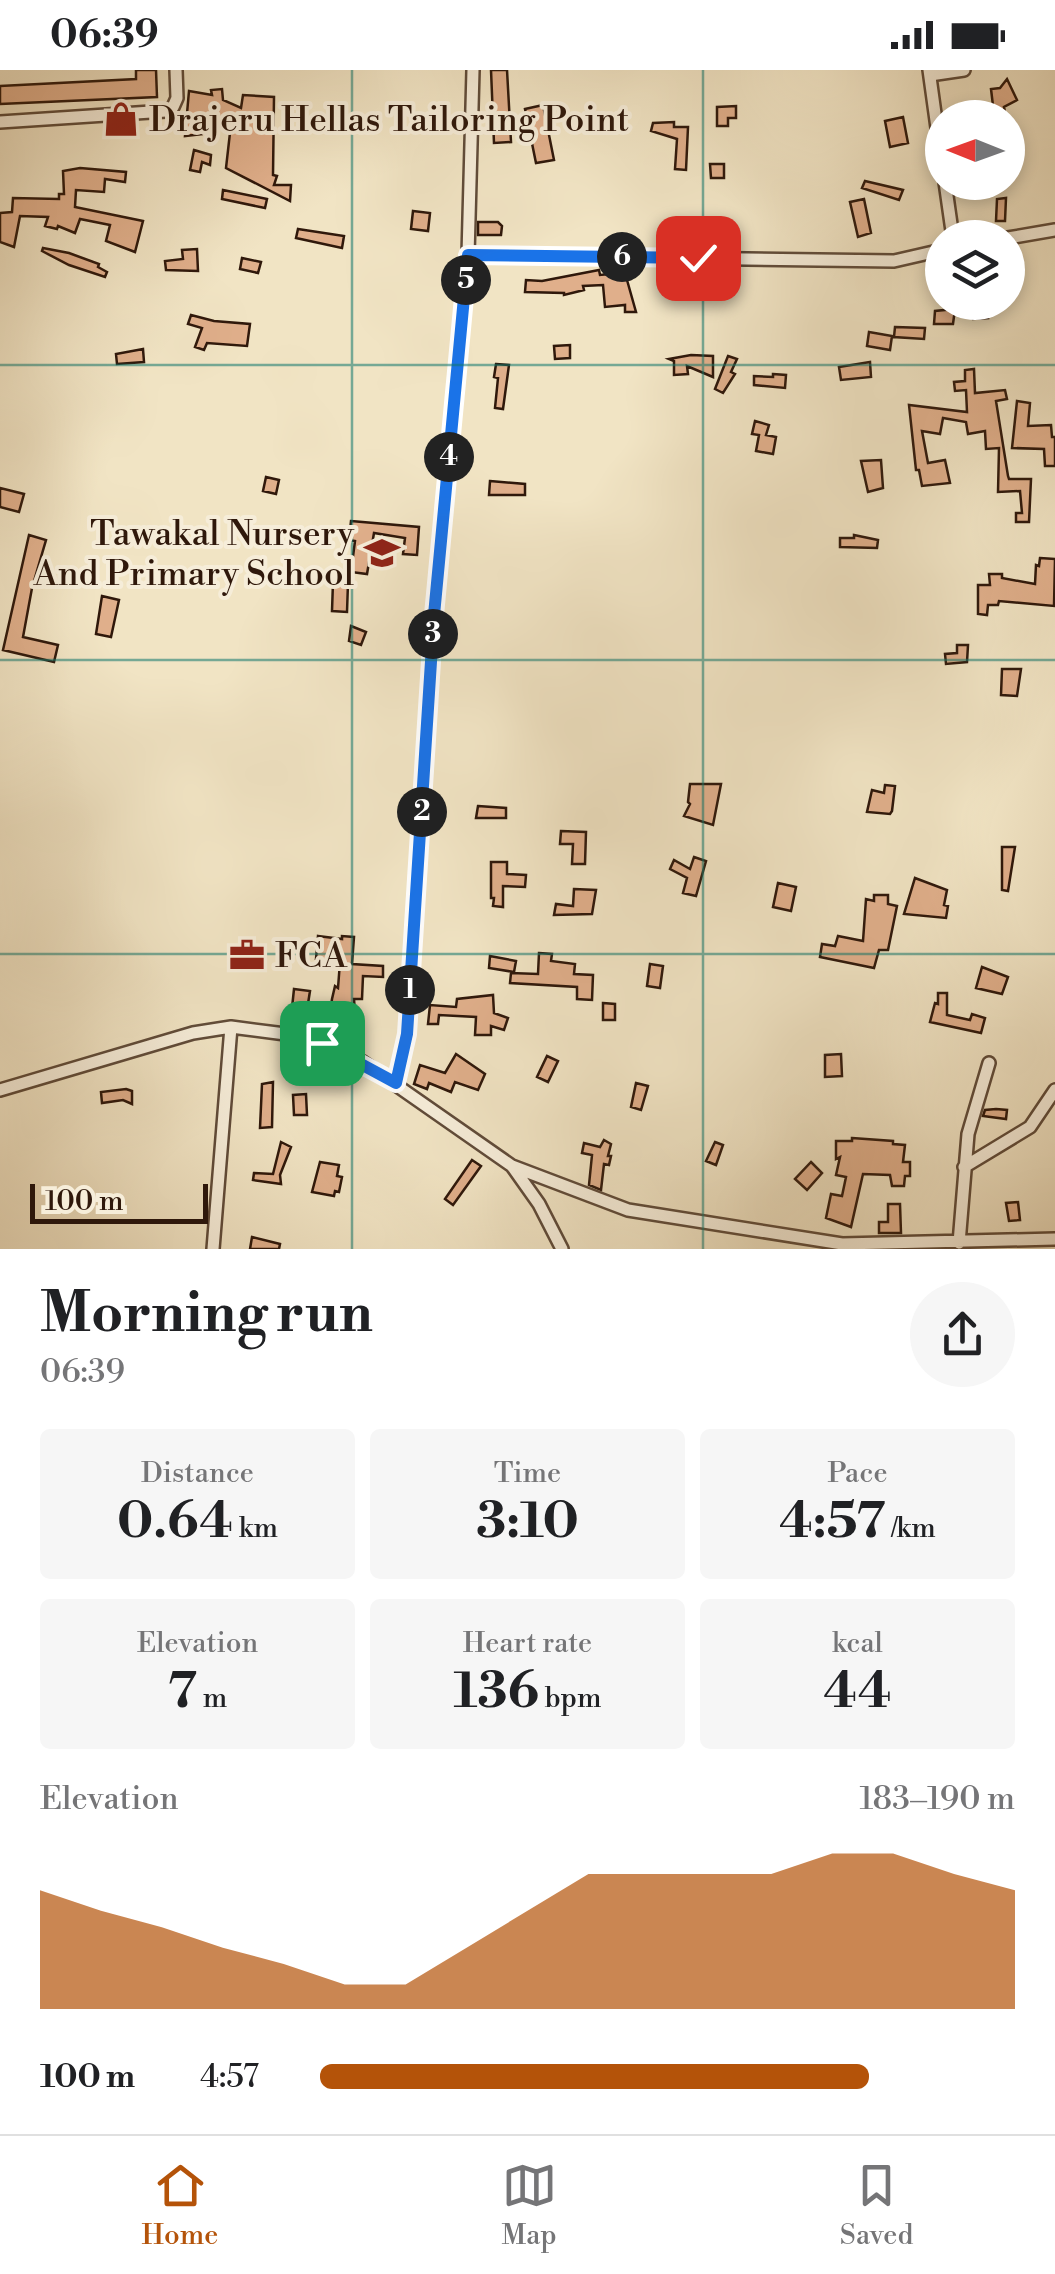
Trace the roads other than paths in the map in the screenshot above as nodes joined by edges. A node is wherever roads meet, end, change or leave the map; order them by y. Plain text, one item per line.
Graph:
1 (176, 70) edge
2 (474, 70) edge
3 (964, 70) edge
4 (930, 72) edge
5 (934, 100) edge
6 (0, 122) edge
7 (1055, 230) edge
8 (1025, 235) edge
9 (925, 254) edge
10 (468, 255) junction
11 (231, 1027) junction
12 (989, 1064) dead end
13 (396, 1083) junction
14 (0, 1090) edge
15 (1055, 1090) edge
16 (512, 1166) junction
17 (964, 1167) junction
18 (1055, 1239) edge
19 (959, 1243) junction
20 (842, 1246) edge
21 (214, 1249) edge
22 (562, 1249) edge

1 - 6 street
2 - 10 street
3 - 4 street
4 - 5 street
7 - 8 street
9 - 10 street
10 - 13 street
11 - 13 street
11 - 14 street
11 - 21 street
12 - 17 street
13 - 16 street
15 - 17 street
16 - 20 street
16 - 22 street
17 - 19 street
18 - 19 street
19 - 20 street

